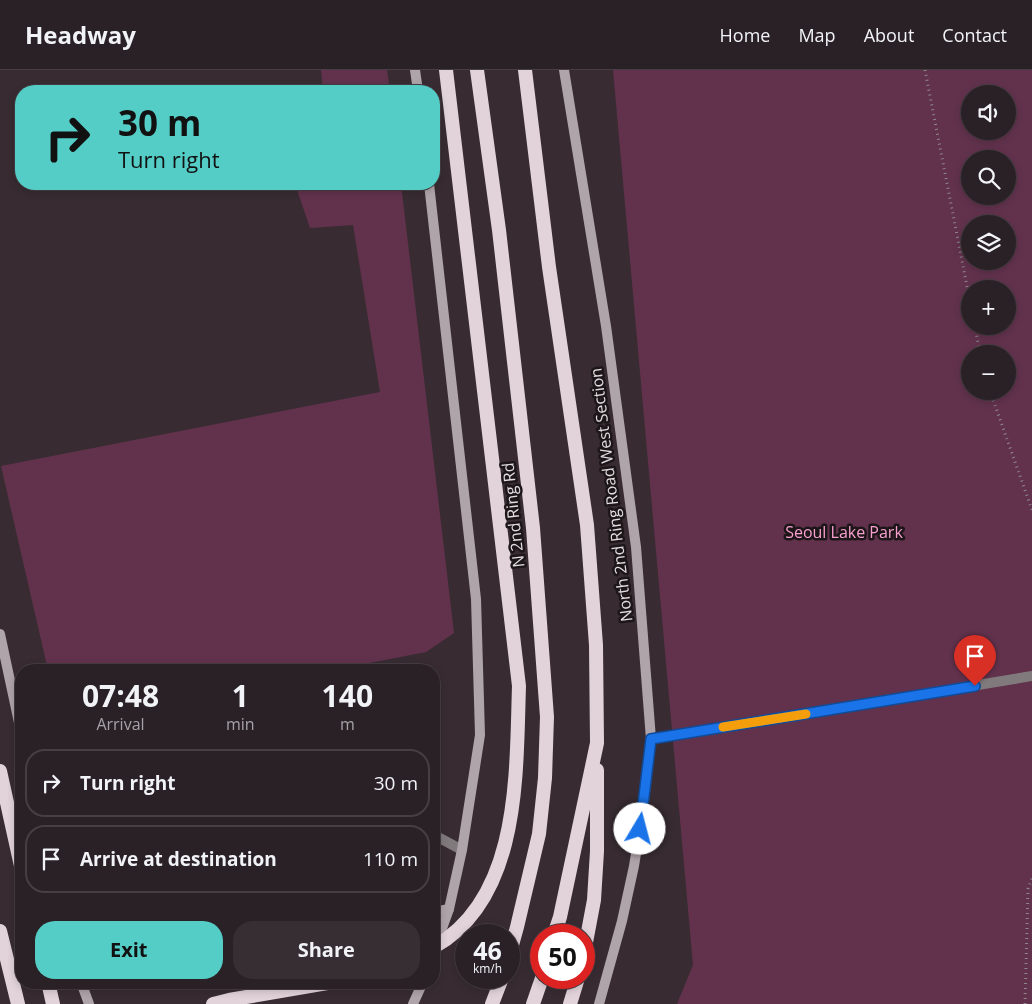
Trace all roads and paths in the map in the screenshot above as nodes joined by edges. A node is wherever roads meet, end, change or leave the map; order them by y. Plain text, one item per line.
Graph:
1 (415, 70) edge
2 (446, 70) edge
3 (477, 70) edge
4 (526, 70) edge
5 (564, 70) edge
6 (925, 70) edge
7 (417, 85) edge
8 (430, 190) edge
9 (966, 280) edge
10 (993, 400) edge
11 (1032, 510) edge
12 (0, 634) edge
13 (1032, 676) edge
14 (15, 704) edge
15 (651, 739) junction
16 (597, 743) junction
17 (0, 771) edge
18 (440, 838) edge
19 (15, 839) edge
20 (462, 850) junction
21 (1032, 878) edge
22 (449, 908) junction
23 (440, 910) edge
24 (518, 924) edge
25 (557, 924) edge
26 (589, 924) edge
27 (0, 931) edge
28 (440, 935) edge
29 (440, 944) edge
30 (50, 989) edge
31 (84, 989) edge
32 (293, 989) edge
33 (420, 989) edge
34 (498, 989) edge
35 (539, 989) edge
36 (575, 989) edge
37 (18, 1004) edge
38 (54, 1004) edge
39 (89, 1004) edge
40 (214, 1004) edge
41 (413, 1004) edge
42 (492, 1004) edge
43 (534, 1004) edge
44 (570, 1004) edge
45 (599, 1004) edge
46 (1025, 1004) edge

1 - 7 main road
2 - 29 highway, bridge
3 - 24 highway, N 2nd Ring Rd
4 - 16 highway
5 - 15 main road, North 2nd Ring Road West Section
6 - 9 path
8 - 20 main road
10 - 11 path
12 - 14 main road
13 - 15 street
15 - 45 main road, North 2nd Ring Road West Section
16 - 25 highway
16 - 26 highway
17 - 19 highway
18 - 20 street
20 - 22 main road
21 - 46 path
22 - 23 main road
22 - 28 main road
27 - 37 highway
30 - 38 highway
31 - 39 main road
32 - 40 highway
33 - 41 main road
34 - 42 highway
35 - 43 highway
36 - 44 highway

